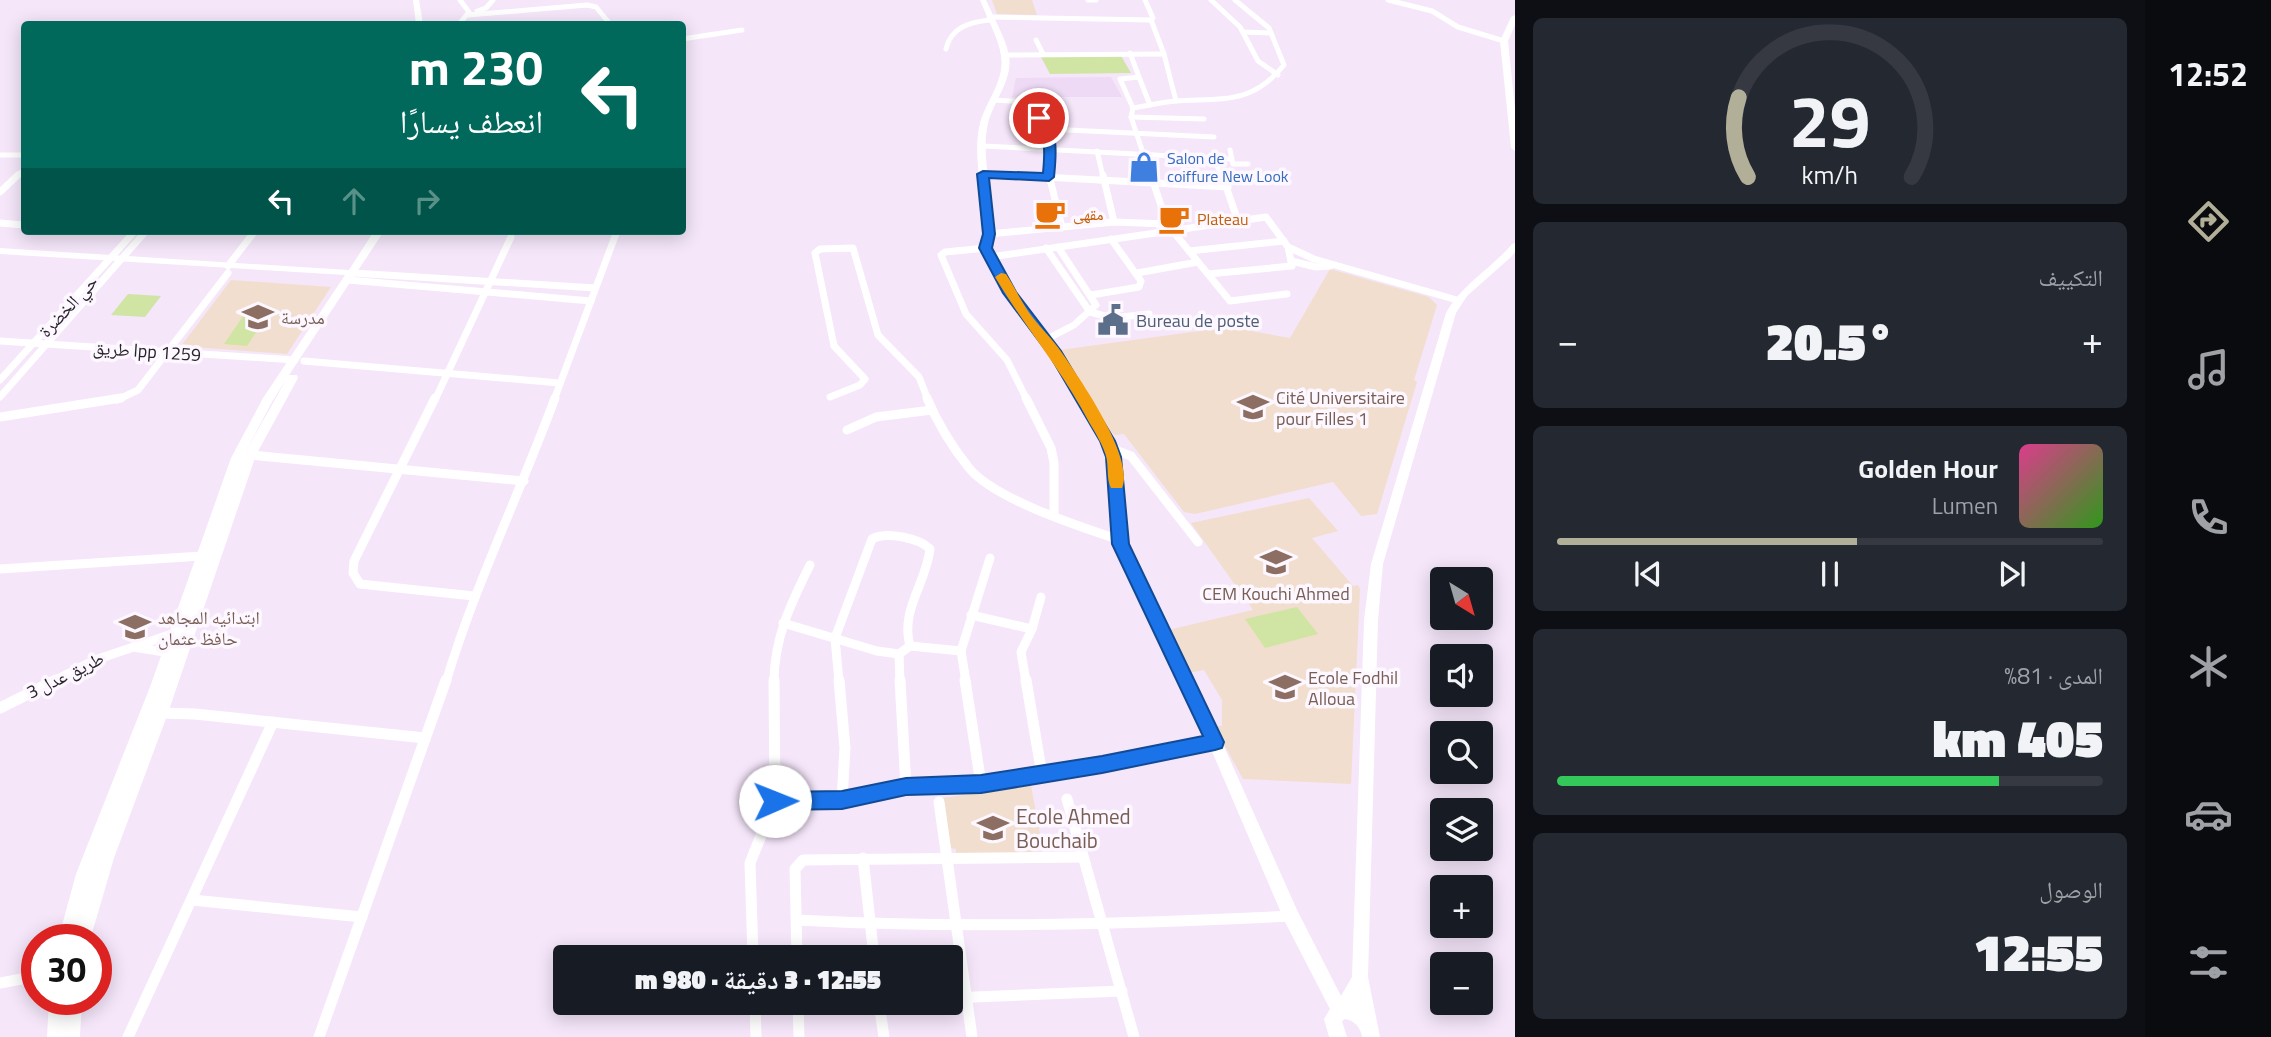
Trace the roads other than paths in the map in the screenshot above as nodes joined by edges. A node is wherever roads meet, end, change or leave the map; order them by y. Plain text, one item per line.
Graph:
1 (416, 0) edge
2 (422, 0) edge
3 (473, 0) edge
4 (493, 0) edge
5 (983, 0) edge
6 (1088, 0) edge
7 (1096, 0) edge
8 (1145, 0) edge
9 (1211, 0) edge
10 (1235, 0) edge
11 (1388, 0) edge
12 (463, 1) edge
13 (468, 13) junction
14 (1515, 17) edge
15 (990, 18) junction
16 (1151, 20) junction
17 (420, 21) edge
18 (426, 21) edge
19 (461, 21) edge
20 (608, 21) edge
21 (742, 30) dead end
22 (1243, 32) junction
23 (1270, 33) junction
24 (686, 38) edge
25 (1037, 40) dead end
26 (1504, 41) junction
27 (946, 49) dead end
28 (1130, 53) junction
29 (1043, 54) junction
30 (1164, 54) junction
31 (1005, 55) junction
32 (1278, 75) junction
33 (1139, 77) junction
34 (993, 100) junction
35 (1176, 101) junction
36 (1150, 105) junction
37 (1133, 108) junction
38 (1131, 117) junction
39 (1204, 119) dead end
40 (1047, 128) junction
41 (1135, 133) junction
42 (1214, 137) dead end
43 (983, 146) junction
44 (1515, 148) edge
45 (1051, 150) junction
46 (1230, 150) dead end
47 (1097, 151) junction
48 (1142, 153) junction
49 (0, 155) edge
50 (21, 155) edge
51 (1212, 157) junction
52 (1230, 159) junction
53 (1248, 164) dead end
54 (21, 173) edge
55 (983, 174) junction
56 (1049, 177) junction
57 (1102, 180) junction
58 (1151, 182) junction
59 (1227, 187) junction
60 (0, 192) edge
61 (1238, 221) junction
62 (1114, 222) junction
63 (0, 223) edge
64 (21, 225) edge
65 (1062, 227) junction
66 (1169, 227) junction
67 (989, 234) junction
68 (132, 235) edge
69 (142, 235) edge
70 (252, 235) edge
71 (377, 235) edge
72 (384, 235) edge
73 (615, 235) edge
74 (511, 237) dead end
75 (1111, 239) junction
76 (1286, 244) junction
77 (1515, 246) edge
78 (1058, 247) junction
79 (1046, 248) junction
80 (0, 251) edge
81 (1189, 251) junction
82 (988, 252) junction
83 (0, 257) edge
84 (1291, 261) junction
85 (114, 262) junction
86 (1198, 262) junction
87 (1333, 265) junction
88 (228, 270) junction
89 (1137, 273) junction
90 (1208, 274) junction
91 (355, 277) junction
92 (489, 282) junction
93 (595, 288) junction
94 (484, 292) junction
95 (1287, 294) dead end
96 (1091, 295) junction
97 (1457, 300) junction
98 (592, 301) junction
99 (1090, 312) junction
100 (1149, 314) dead end
101 (1045, 340) junction
102 (0, 341) edge
103 (32, 344) junction
104 (46, 345) junction
105 (167, 353) junction
106 (299, 360) junction
107 (446, 374) junction
108 (0, 380) edge
109 (559, 383) junction
110 (0, 397) edge
111 (830, 397) dead end
112 (932, 410) junction
113 (0, 417) edge
114 (847, 430) dead end
115 (1110, 448) junction
116 (250, 455) junction
117 (403, 467) junction
118 (524, 481) junction
119 (1054, 515) junction
120 (1120, 540) junction
121 (1199, 542) dead end
122 (202, 556) junction
123 (990, 558) dead end
124 (810, 565) dead end
125 (0, 569) edge
126 (474, 596) junction
127 (1041, 597) dead end
128 (971, 615) junction
129 (783, 623) junction
130 (1032, 629) junction
131 (181, 631) junction
132 (835, 638) junction
133 (131, 646) junction
134 (910, 646) junction
135 (961, 651) junction
136 (175, 653) junction
137 (900, 654) junction
138 (0, 708) edge
139 (160, 713) junction
140 (273, 722) junction
141 (425, 738) junction
142 (1215, 742) junction
143 (1042, 775) junction
144 (981, 784) junction
145 (906, 786) junction
146 (1067, 799) dead end
147 (842, 800) junction
148 (775, 801) junction
149 (939, 802) dead end
150 (1082, 856) junction
151 (863, 858) junction
152 (946, 858) junction
153 (192, 900) junction
154 (1291, 916) junction
155 (362, 917) junction
156 (797, 920) junction
157 (70, 924) edge
158 (86, 924) edge
159 (872, 924) junction
160 (955, 924) junction
161 (1104, 925) junction
162 (753, 945) edge
163 (797, 945) edge
164 (873, 945) edge
165 (1360, 977) junction
166 (21, 979) edge
167 (0, 983) edge
168 (1122, 991) junction
169 (963, 999) edge
170 (968, 999) junction
171 (1341, 1010) junction
172 (57, 1015) edge
173 (72, 1015) edge
174 (755, 1015) edge
175 (798, 1015) edge
176 (880, 1015) edge
177 (1370, 1032) edge
178 (1336, 1035) edge
179 (56, 1037) edge
180 (71, 1037) edge
181 (128, 1037) edge
182 (319, 1037) edge
183 (756, 1037) edge
184 (799, 1037) edge
185 (884, 1037) edge
186 (972, 1037) edge
187 (1134, 1037) edge

1 - 17 main road
2 - 18 main road
3 - 12 street
4 - 13 street
5 - 15 main road
6 - 7 street
8 - 16 street
9 - 22 street
10 - 23 street
11 - 26 street
12 - 13 street
13 - 19 street
13 - 20 street
14 - 26 main road
15 - 16 street
15 - 27 street
15 - 31 main road
16 - 30 street
21 - 24 street
22 - 23 street
22 - 32 street
23 - 32 street
25 - 29 street
26 - 44 main road
28 - 29 street
28 - 30 street
28 - 33 street
29 - 31 street
30 - 35 street
31 - 34 main road
32 - 35 street
33 - 36 street
33 - 37 street
34 - 40 street
34 - 43 main road
35 - 36 street
36 - 37 street
37 - 38 street
38 - 39 street
38 - 41 street
40 - 41 street
40 - 45 street
41 - 42 street
41 - 48 street
43 - 45 street
43 - 55 main road
45 - 47 street
45 - 56 street
46 - 52 street
47 - 48 street
47 - 57 street
48 - 51 street
48 - 58 street
49 - 50 street
51 - 52 street
51 - 59 street
52 - 53 street
54 - 60 street
55 - 56 street
55 - 67 main road
56 - 57 street
56 - 65 street
57 - 58 street
57 - 62 street
58 - 59 street
58 - 66 street
59 - 61 street
61 - 66 street
61 - 76 street
62 - 65 street
62 - 66 street
63 - 64 street
65 - 67 street
66 - 75 street
66 - 81 street
67 - 82 main road
68 - 85 street, حي الخضرة
69 - 85 street
70 - 88 street
71 - 91 main road
72 - 91 main road
73 - 93 street
74 - 92 street
75 - 78 street
75 - 89 street
76 - 81 street
76 - 84 street
76 - 87 street
77 - 97 main road
78 - 79 street
78 - 96 street
79 - 82 street
79 - 99 street
80 - 85 main road
81 - 86 street
82 - 101 main road
82 - 119 street
83 - 85 main road
84 - 87 street
84 - 90 street
85 - 88 main road
85 - 103 street, حي الخضرة
85 - 104 street
86 - 89 street
86 - 90 street
87 - 97 street
88 - 91 main road
88 - 105 street
89 - 96 street
90 - 95 street
91 - 92 street
91 - 94 street
91 - 106 main road
92 - 93 street
92 - 94 street
93 - 98 street
94 - 98 street
94 - 107 street
96 - 99 street
97 - 165 main road
98 - 109 street
99 - 100 street
99 - 101 street
101 - 115 main road
102 - 103 street, طريق lpp 1259
103 - 104 street, طريق lpp 1259
103 - 108 street, حي الخضرة
104 - 105 street, طريق lpp 1259
104 - 110 street
105 - 106 street, طريق lpp 1259
105 - 113 street
106 - 107 street, طريق lpp 1259
106 - 116 main road
106 - 122 main road
107 - 109 street, طريق lpp 1259
107 - 117 street
109 - 118 street
111 - 112 street
112 - 114 street
112 - 119 street
115 - 120 main road
115 - 121 street
116 - 117 street
116 - 131 main road
117 - 118 street
117 - 126 street
118 - 126 street
119 - 120 street
120 - 142 main road
122 - 125 street
122 - 131 main road
123 - 128 street
124 - 129 street
126 - 141 street
127 - 130 street
128 - 130 street
128 - 135 street
129 - 132 street
129 - 148 street
130 - 143 street
131 - 133 street, طريق عدل 3
131 - 136 main road
132 - 134 street
132 - 137 street
132 - 147 street
133 - 136 street
133 - 138 street, طريق عدل 3
134 - 135 street
134 - 137 street
135 - 144 street
136 - 139 main road
136 - 157 main road
137 - 145 street
139 - 140 street
139 - 158 main road
140 - 141 street
140 - 153 street
141 - 155 street
142 - 143 street
142 - 154 main road
143 - 144 street
144 - 145 street
145 - 147 street
146 - 150 street
147 - 148 street
148 - 162 street
149 - 152 street
150 - 152 street
150 - 161 street
151 - 152 street
151 - 156 street
151 - 159 street
152 - 160 street
153 - 155 street
153 - 181 street
154 - 161 street
154 - 171 main road
155 - 182 street
156 - 159 street
156 - 163 street
159 - 160 street
159 - 164 street
160 - 161 street
160 - 170 street
161 - 168 street
165 - 171 main road
165 - 177 main road
166 - 167 street
168 - 170 street
168 - 187 street
169 - 170 street
170 - 186 street
171 - 177 main road
171 - 178 main road
172 - 179 main road
173 - 180 main road
174 - 183 street
175 - 184 street
176 - 185 street

